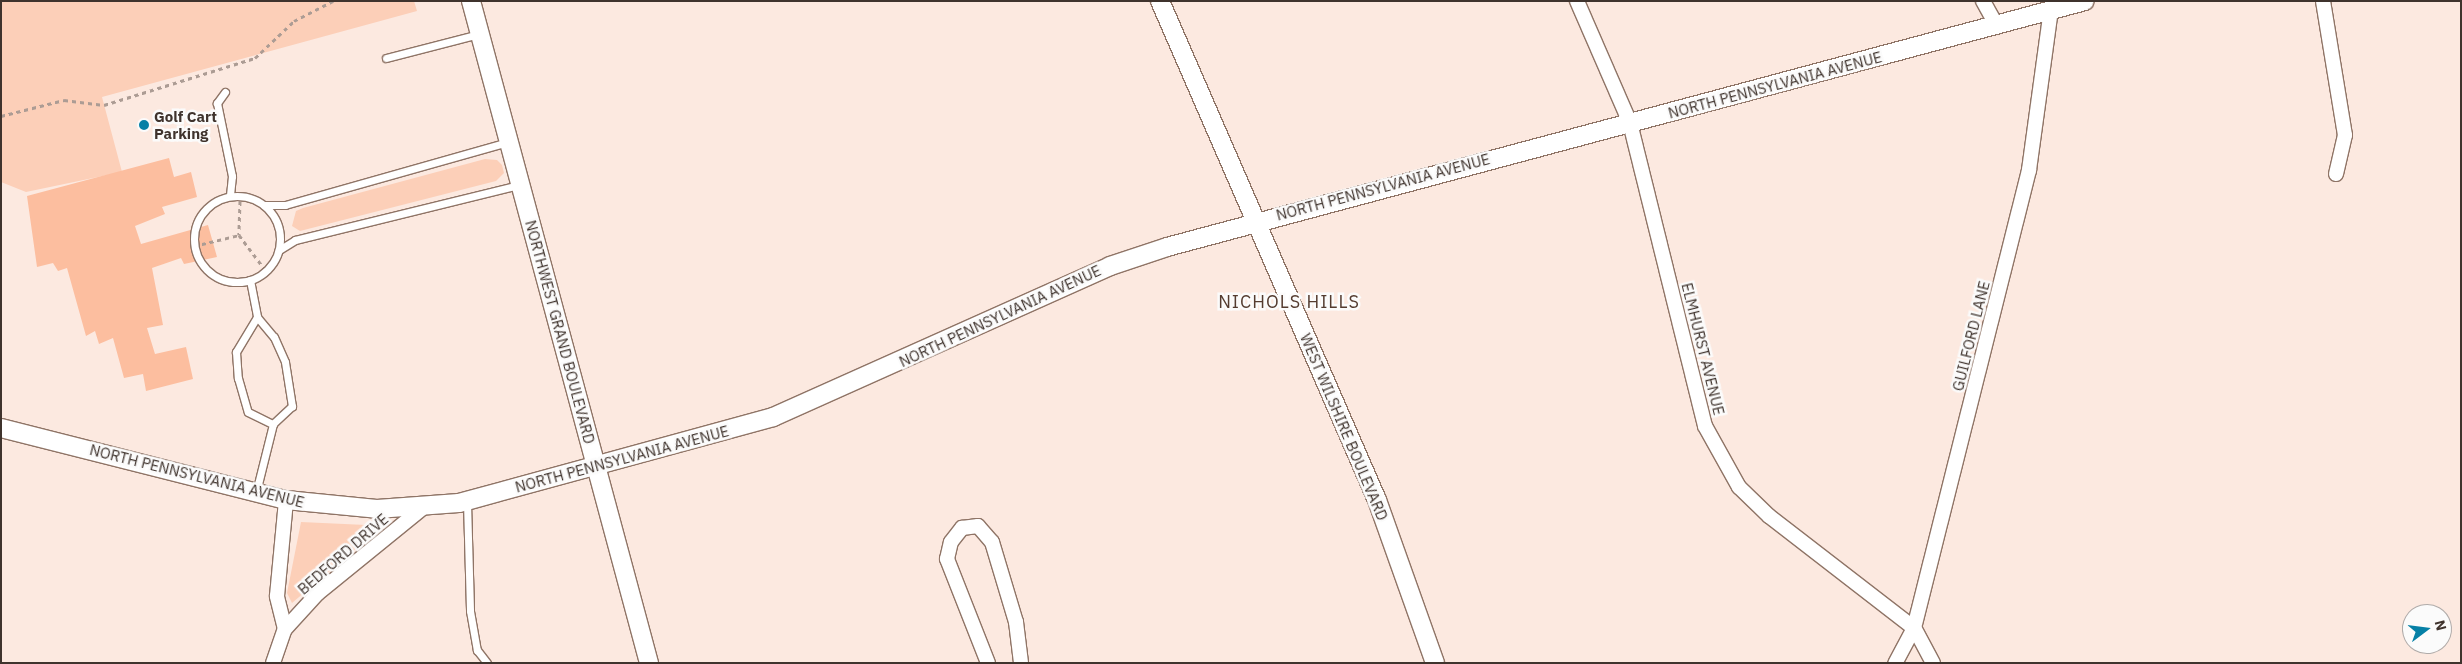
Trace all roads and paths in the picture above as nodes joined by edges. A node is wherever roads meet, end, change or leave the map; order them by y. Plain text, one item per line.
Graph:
1 (333, 1) edge
2 (471, 1) edge
3 (1160, 1) edge
4 (1577, 1) edge
5 (1983, 1) edge
6 (2085, 1) edge
7 (2323, 1) edge
8 (2051, 10) junction
9 (1997, 26) junction
10 (480, 34) junction
11 (386, 58) dead end
12 (225, 92) dead end
13 (1, 116) edge
14 (1630, 123) junction
15 (509, 142) junction
16 (2336, 174) dead end
17 (521, 185) junction
18 (230, 195) junction
19 (240, 195) junction
20 (264, 205) junction
21 (1255, 222) junction
22 (239, 235) junction
23 (194, 246) junction
24 (279, 250) junction
25 (266, 271) junction
26 (250, 280) junction
27 (257, 317) junction
28 (273, 424) junction
29 (1, 428) edge
30 (596, 466) junction
31 (256, 493) junction
32 (286, 500) junction
33 (467, 501) junction
34 (424, 507) junction
35 (1914, 628) junction
36 (285, 629) junction
37 (273, 663) edge
38 (487, 663) edge
39 (649, 663) edge
40 (988, 663) edge
41 (1021, 663) edge
42 (1434, 663) edge
43 (1895, 663) edge
44 (1933, 663) edge

1 - 13 path
2 - 10 street, NORTHWEST GRAND BOULEVARD
3 - 21 street, WEST WILSHIRE BOULEVARD
4 - 14 street, ELMHURST AVENUE
5 - 9 street
6 - 8 street, NORTH PENNSYLVANIA AVENUE
7 - 16 street
8 - 9 street, NORTH PENNSYLVANIA AVENUE
8 - 35 street, GUILFORD LANE
9 - 14 street, NORTH PENNSYLVANIA AVENUE
10 - 11 lane
10 - 15 street, NORTHWEST GRAND BOULEVARD
12 - 18 lane
14 - 21 street, NORTH PENNSYLVANIA AVENUE
14 - 35 street, ELMHURST AVENUE
15 - 17 street, NORTHWEST GRAND BOULEVARD
15 - 20 lane
17 - 24 lane
17 - 30 street, NORTHWEST GRAND BOULEVARD
18 - 19 lane
18 - 23 lane
19 - 20 lane
19 - 22 path
20 - 24 lane
21 - 30 street, NORTH PENNSYLVANIA AVENUE
21 - 42 street, WEST WILSHIRE BOULEVARD
22 - 23 path
22 - 25 path
23 - 26 lane
24 - 25 lane
25 - 26 lane
26 - 27 lane
27 - 28 lane
27 - 28 lane
28 - 31 lane
29 - 31 street, NORTH PENNSYLVANIA AVENUE
30 - 33 street, NORTH PENNSYLVANIA AVENUE
30 - 39 street, NORTHWEST GRAND BOULEVARD
31 - 32 street, NORTH PENNSYLVANIA AVENUE
32 - 34 street, NORTH PENNSYLVANIA AVENUE
32 - 36 street, BEDFORD DRIVE
33 - 34 street, NORTH PENNSYLVANIA AVENUE
33 - 38 lane
34 - 36 street, BEDFORD DRIVE
35 - 43 street, GUILFORD LANE
35 - 44 street
36 - 37 street, BEDFORD DRIVE
40 - 41 street

